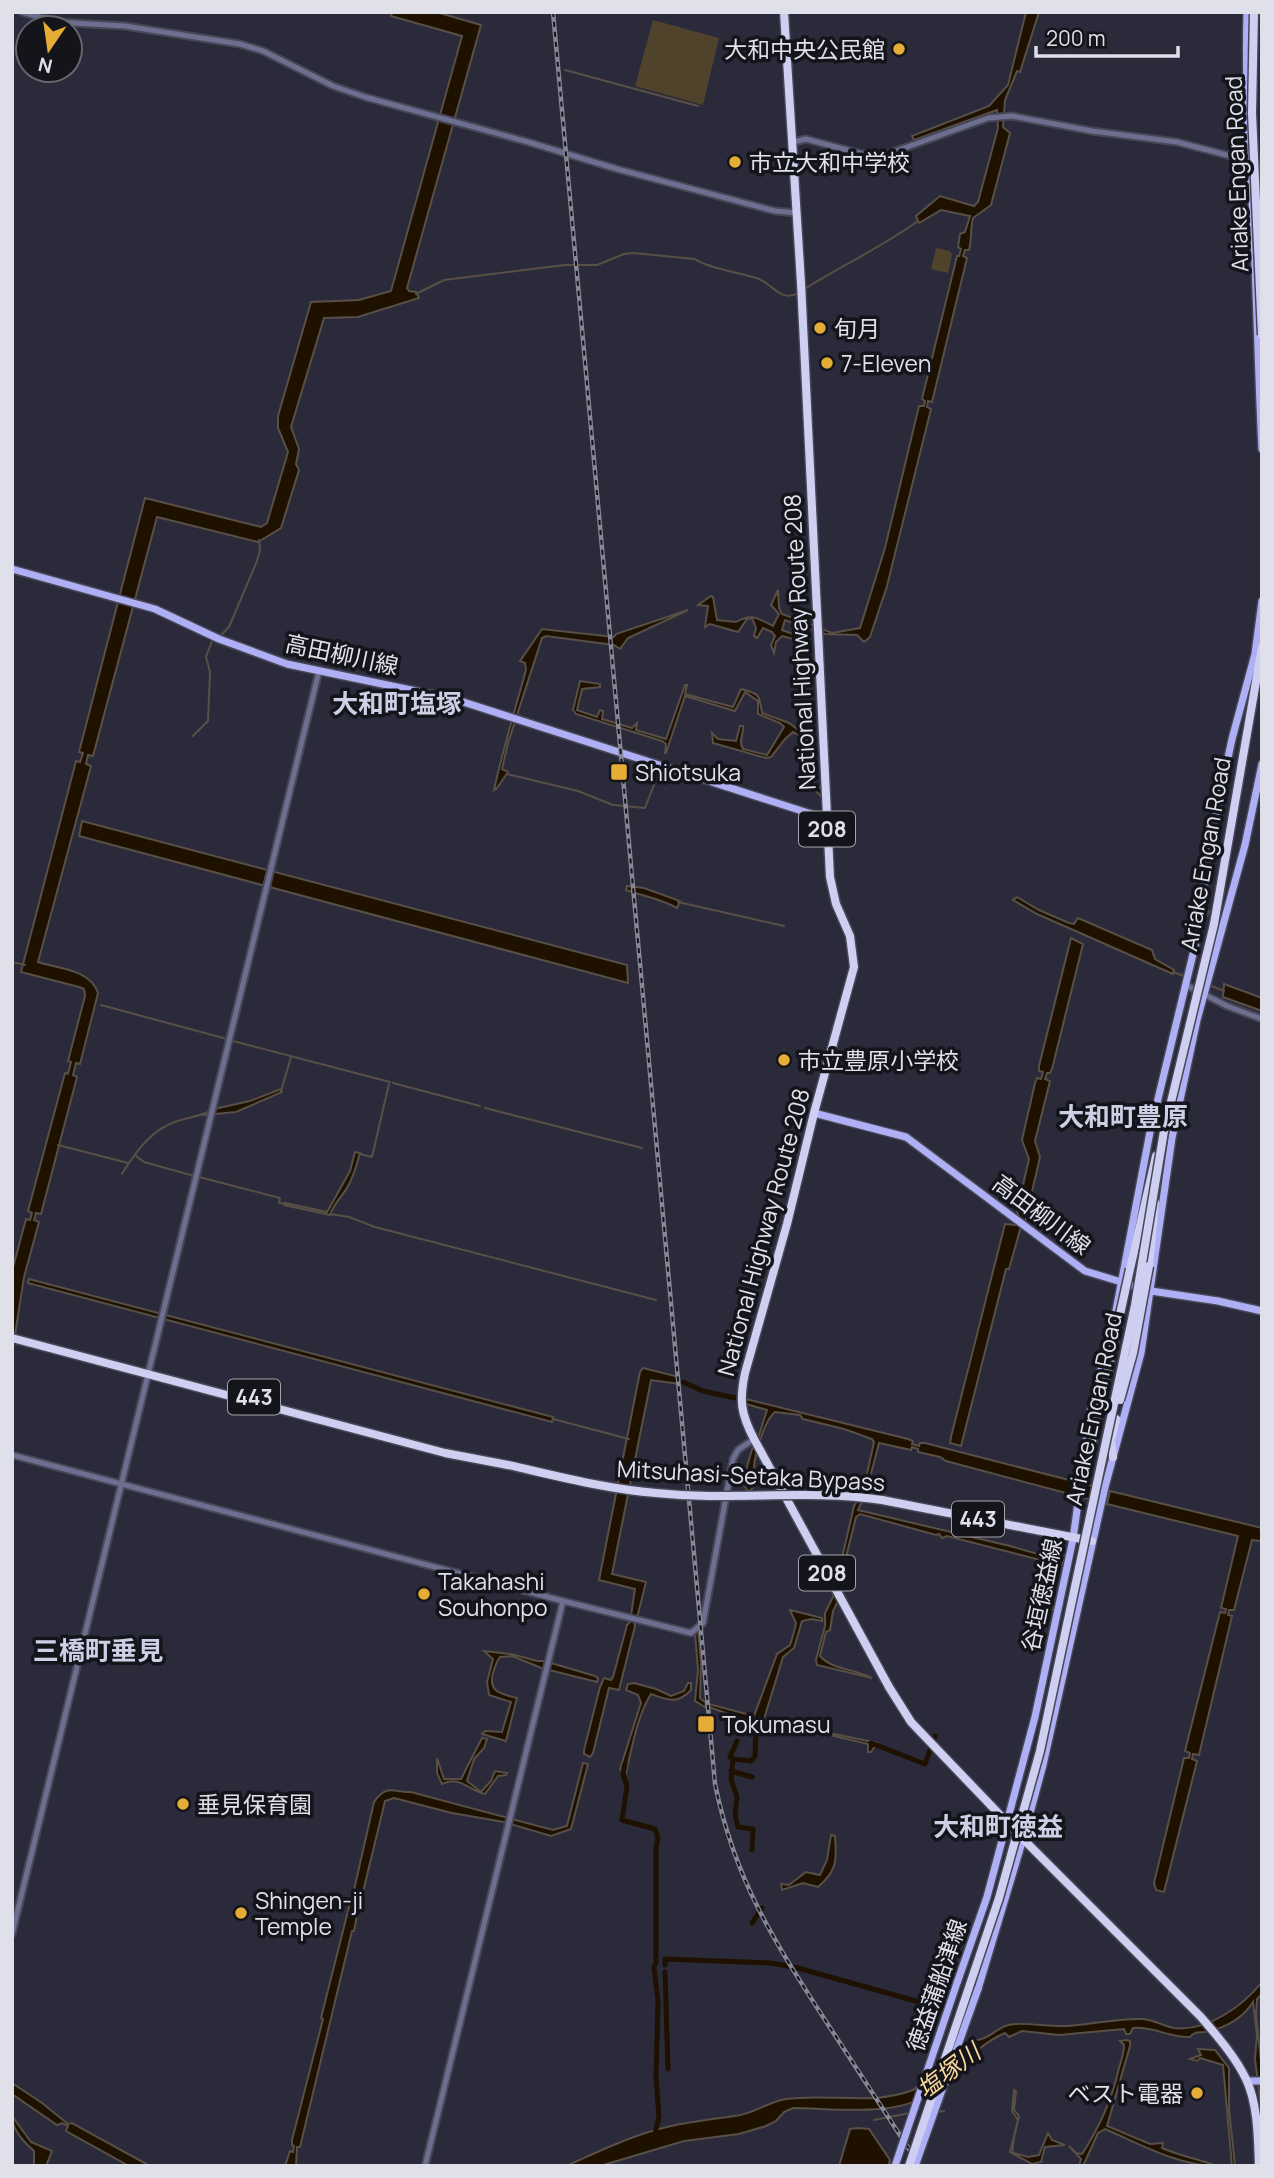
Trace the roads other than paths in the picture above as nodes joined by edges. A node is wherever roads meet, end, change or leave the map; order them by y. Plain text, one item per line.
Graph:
1 (22, 12) edge
2 (784, 12) edge
3 (1247, 12) edge
4 (1254, 12) edge
5 (1245, 75) junction
6 (1262, 75) edge
7 (793, 142) junction
8 (1248, 161) junction
9 (1262, 167) edge
10 (797, 213) junction
11 (1262, 335) edge
12 (1262, 449) edge
13 (12, 569) edge
14 (1262, 601) edge
15 (1262, 648) edge
16 (319, 671) junction
17 (1262, 764) edge
18 (827, 819) junction
19 (1220, 921) junction
20 (1186, 985) junction
21 (1204, 995) junction
22 (1262, 1019) edge
23 (814, 1113) junction
24 (1164, 1130) junction
25 (1122, 1283) junction
26 (1151, 1291) junction
27 (1262, 1311) edge
28 (15, 1337) edge
29 (150, 1372) junction
30 (754, 1439) junction
31 (12, 1455) edge
32 (1113, 1457) junction
33 (1081, 1479) junction
34 (123, 1484) junction
35 (1073, 1538) junction
36 (1089, 1540) junction
37 (563, 1601) junction
38 (1035, 1717) junction
39 (1053, 1722) junction
40 (1026, 1755) junction
41 (1043, 1765) junction
42 (1008, 1821) junction
43 (1024, 1839) junction
44 (987, 1897) junction
45 (1001, 1914) junction
46 (12, 1934) edge
47 (1247, 2081) junction
48 (1260, 2081) edge
49 (425, 2166) edge
50 (895, 2166) edge
51 (909, 2166) edge
52 (915, 2166) edge
53 (1259, 2166) edge

1 - 10 street
2 - 7 highway, National Highway Route 208 / 208
3 - 5 main road
4 - 11 highway, Ariake Engan Road, bridge
5 - 6 main road
5 - 8 main road
7 - 8 street
7 - 10 highway, National Highway Route 208 / 208
8 - 9 street
8 - 12 main road
10 - 18 highway, National Highway Route 208 / 208
13 - 16 main road, 高田柳川線
14 - 20 main road
15 - 19 highway, Ariake Engan Road
16 - 18 main road, 高田柳川線
16 - 29 street
17 - 19 main road
18 - 23 highway, National Highway Route 208 / 208
19 - 21 main road
19 - 24 highway, Ariake Engan Road, bridge
20 - 21 street
20 - 25 main road, 谷垣徳益線
21 - 22 street
21 - 26 main road, 谷垣徳益線
23 - 25 main road, 高田柳川線
23 - 30 highway, National Highway Route 208 / 208
24 - 32 highway, bridge
24 - 33 highway, bridge
24 - 36 highway, Ariake Engan Road, bridge
25 - 26 main road, 高田柳川線
25 - 33 main road, 谷垣徳益線
26 - 27 main road, 高田柳川線
26 - 32 main road, 谷垣徳益線
28 - 29 highway, Mitsuhasi-Setaka Bypass / 443
29 - 34 street
29 - 35 highway, Mitsuhasi-Setaka Bypass / 443, bridge
30 - 37 street
30 - 42 highway, National Highway Route 208 / 208
31 - 34 street
32 - 36 main road, 谷垣徳益線
33 - 35 main road, 谷垣徳益線
34 - 37 street
34 - 46 street
35 - 36 highway, Mitsuhasi-Setaka Bypass / 443
35 - 38 main road, 谷垣徳益線
36 - 39 main road, 谷垣徳益線
36 - 51 highway, Ariake Engan Road, bridge
37 - 49 street
38 - 39 main road
38 - 40 main road, 谷垣徳益線
39 - 41 main road, 谷垣徳益線
40 - 41 main road
40 - 42 main road, 谷垣徳益線
41 - 43 main road, 谷垣徳益線
42 - 43 highway, National Highway Route 208 / 208
42 - 44 main road, 徳益蒲船津線
43 - 45 main road, 徳益蒲船津線
43 - 47 highway, National Highway Route 208 / 208
44 - 45 main road, 徳益蒲船津線
44 - 50 main road, 徳益蒲船津線, bridge
45 - 52 main road, 徳益蒲船津線, bridge
47 - 48 main road
47 - 53 highway, National Highway Route 208 / 208

